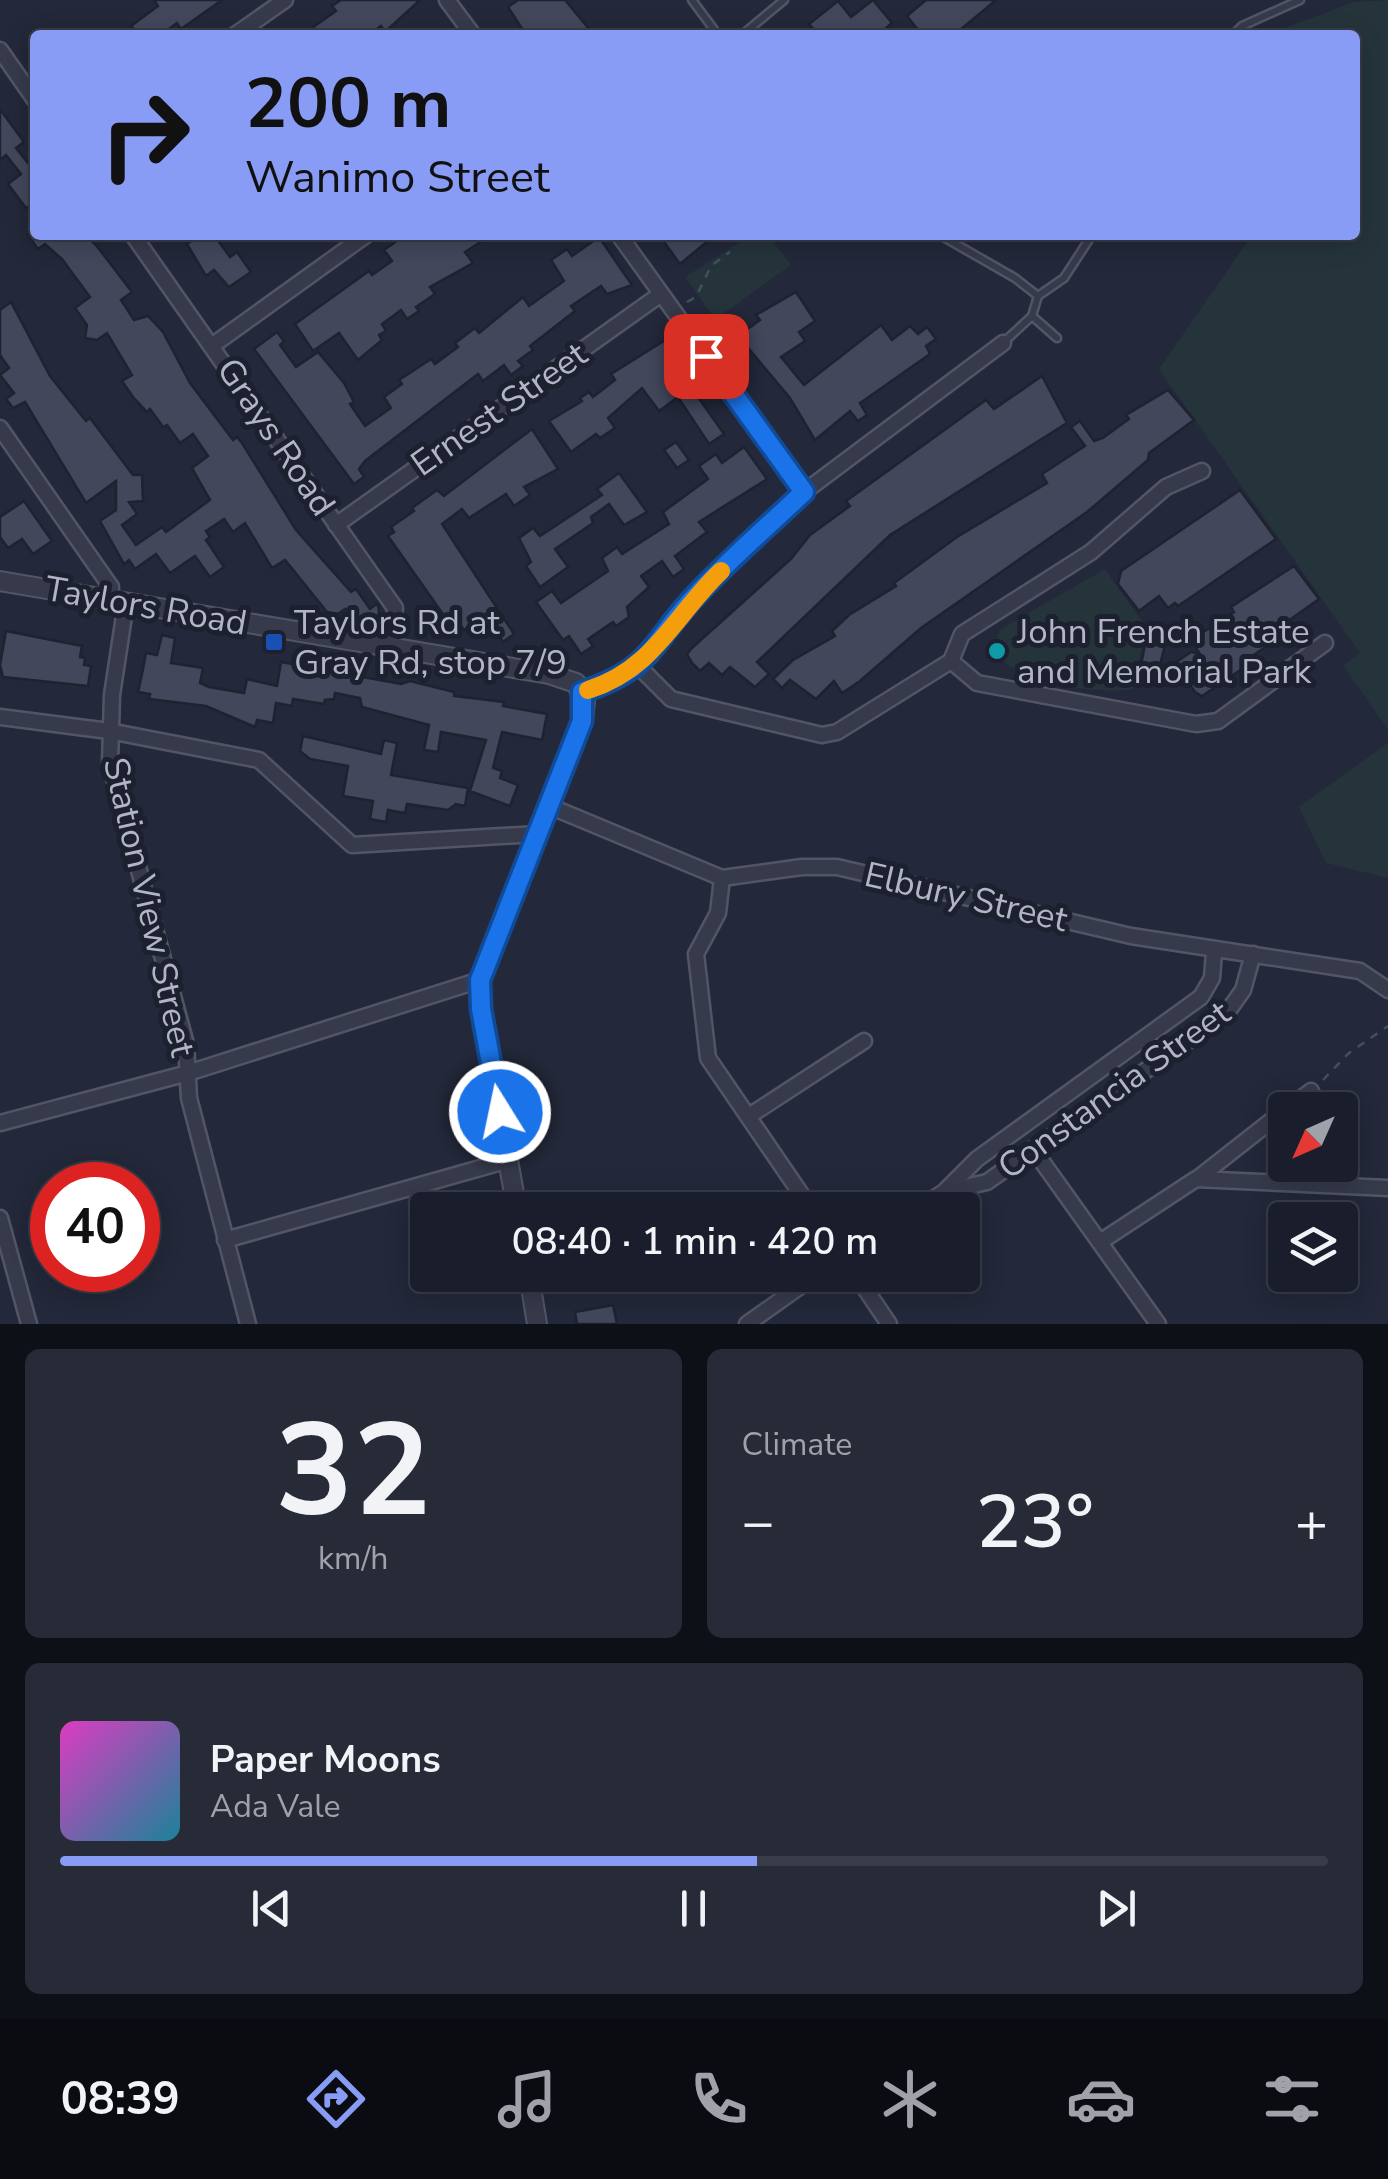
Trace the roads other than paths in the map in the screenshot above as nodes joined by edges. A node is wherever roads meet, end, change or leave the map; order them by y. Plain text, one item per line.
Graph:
1 (285, 0) edge
2 (448, 0) edge
3 (692, 0) edge
4 (784, 0) edge
5 (1300, 0) edge
6 (242, 30) edge
7 (469, 30) edge
8 (714, 30) edge
9 (748, 30) edge
10 (1238, 30) edge
11 (0, 50) edge
12 (30, 93) edge
13 (137, 240) edge
14 (359, 240) edge
15 (622, 240) edge
16 (949, 240) edge
17 (1089, 240) edge
18 (661, 294) junction
19 (1038, 296) junction
20 (1032, 316) junction
21 (1057, 338) dead end
22 (1003, 343) joint
23 (213, 345) junction
24 (0, 428) edge
25 (1202, 471) dead end
26 (804, 492) junction
27 (336, 525) junction
28 (0, 581) edge
29 (118, 601) junction
30 (1325, 643) dead end
31 (392, 647) junction
32 (950, 661) junction
33 (637, 665) junction
34 (582, 692) junction
35 (0, 717) edge
36 (109, 732) junction
37 (549, 806) junction
38 (536, 834) junction
39 (722, 878) junction
40 (1214, 952) junction
41 (1253, 954) junction
42 (480, 980) junction
43 (1388, 990) edge
44 (864, 1040) dead end
45 (188, 1073) junction
46 (749, 1116) junction
47 (0, 1123) edge
48 (1268, 1123) edge
49 (1033, 1149) junction
50 (508, 1160) junction
51 (1196, 1179) junction
52 (1388, 1188) edge
53 (514, 1192) edge
54 (800, 1192) edge
55 (944, 1192) joint
56 (0, 1218) edge
57 (226, 1240) junction
58 (1100, 1242) junction
59 (532, 1292) edge
60 (792, 1292) edge
61 (867, 1292) edge
62 (29, 1324) edge
63 (248, 1324) edge
64 (537, 1324) edge
65 (747, 1324) edge
66 (889, 1324) edge
67 (1158, 1324) edge

1 - 6 street
2 - 7 street
3 - 8 lane
4 - 9 lane
5 - 10 lane
11 - 12 street
13 - 23 street, Grays Road
14 - 23 street
15 - 18 street
16 - 19 lane
17 - 19 lane
18 - 26 street
18 - 27 street, Ernest Street
19 - 20 lane
20 - 21 lane
20 - 22 lane
22 - 26 street
23 - 27 street, Grays Road
24 - 29 street
25 - 32 street
26 - 33 street
27 - 31 street, Grays Road
28 - 29 street, Taylors Road
29 - 31 street, Taylors Road
29 - 36 street, Station View Street
30 - 32 street
31 - 34 street, Taylors Road
32 - 33 street
33 - 34 street
34 - 37 street
35 - 36 street
36 - 38 street
36 - 45 street, Station View Street
37 - 38 street
37 - 39 street
38 - 42 street
39 - 40 street, Elbury Street
39 - 46 street
40 - 41 street, Elbury Street
40 - 55 street, Constancia Street
41 - 43 street, Elbury Street
41 - 49 street, Constancia Street
42 - 45 street
42 - 50 street
44 - 46 street
45 - 47 street
45 - 57 street, Station View Street
46 - 54 street
48 - 51 street
49 - 55 street, Constancia Street
49 - 58 street
50 - 53 street
50 - 57 street
51 - 52 street
51 - 58 street
56 - 62 street
57 - 63 street, Station View Street
58 - 67 street
59 - 64 street
60 - 65 street
61 - 66 street

